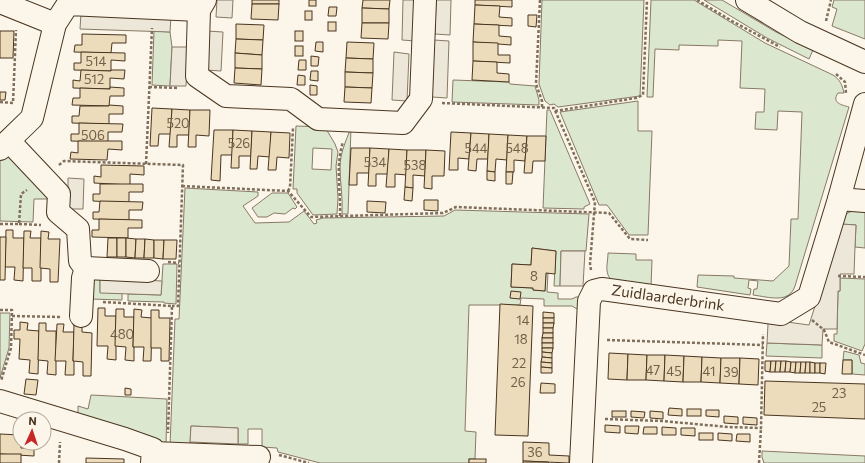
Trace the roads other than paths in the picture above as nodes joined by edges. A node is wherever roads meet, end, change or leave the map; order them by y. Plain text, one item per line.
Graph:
1 (425, 0) edge
2 (747, 0) edge
3 (0, 2) edge
4 (202, 5) edge
5 (54, 24) junction
6 (865, 62) edge
7 (865, 104) edge
8 (5, 145) edge
9 (839, 199) junction
10 (865, 200) edge
11 (86, 268) junction
12 (148, 271) dead end
13 (82, 309) road end
14 (0, 401) edge
15 (157, 457) edge
16 (259, 457) road end
17 (581, 463) edge

1 - 4 street
2 - 6 street
3 - 5 street
4 - 5 street
5 - 8 street
7 - 9 street, Zuidlaarderbrink
8 - 11 street
9 - 10 street
9 - 17 street, Zuidlaarderbrink
11 - 12 street
11 - 13 street
14 - 15 street
15 - 16 street

